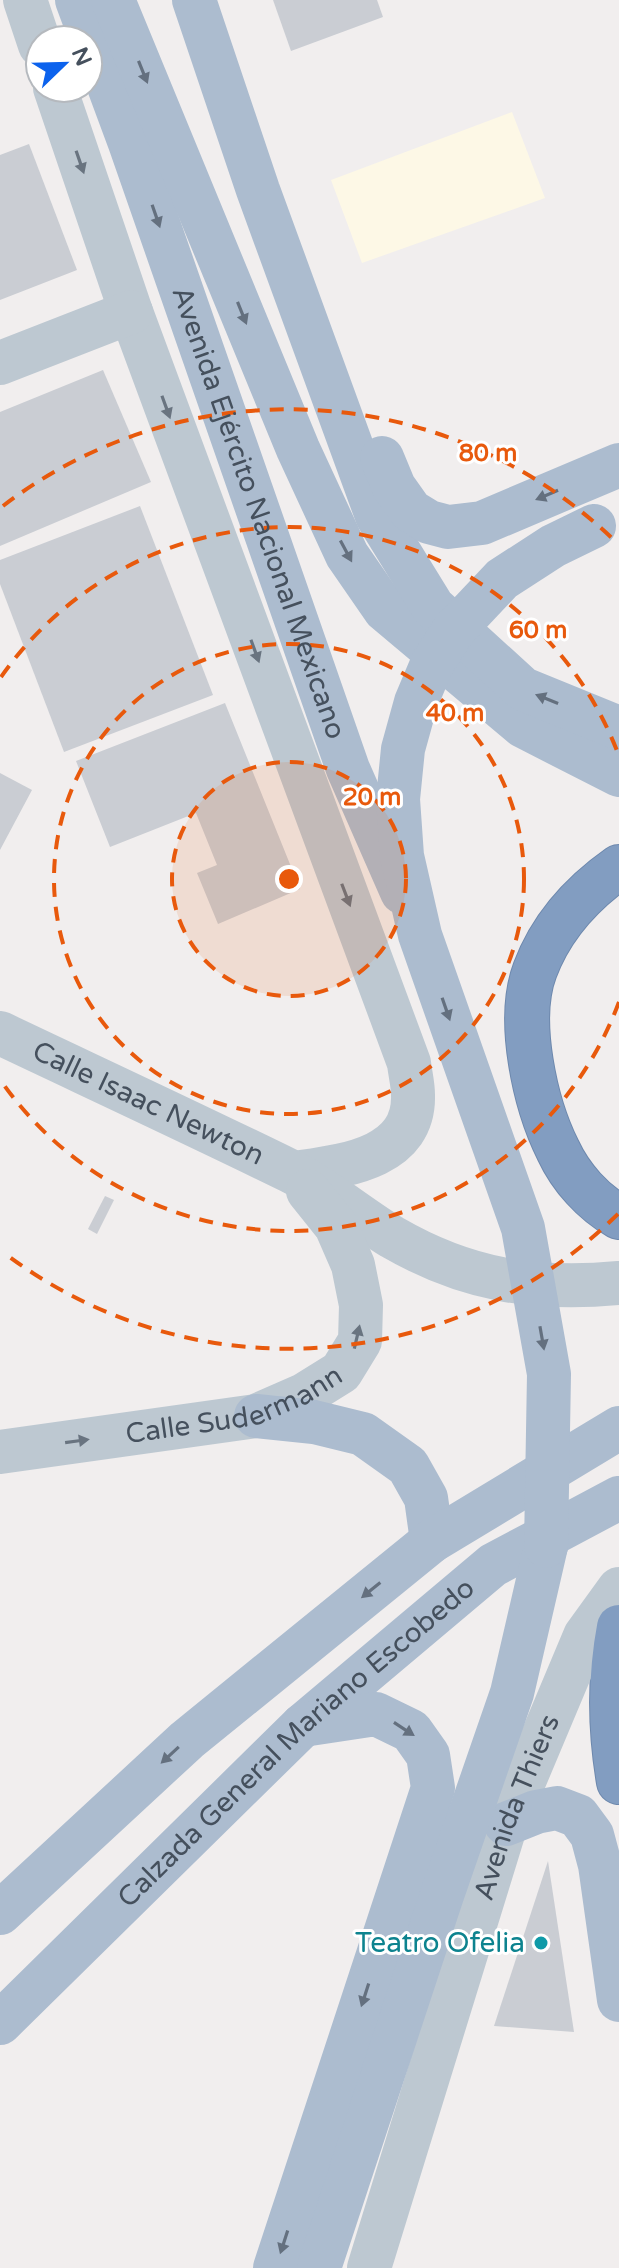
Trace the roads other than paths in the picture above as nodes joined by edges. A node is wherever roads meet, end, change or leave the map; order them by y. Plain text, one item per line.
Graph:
1 (25, 0) edge
2 (77, 0) edge
3 (113, 0) edge
4 (200, 16) edge
5 (33, 24) edge
6 (60, 104) edge
7 (131, 312) junction
8 (0, 363) edge
9 (619, 465) edge
10 (606, 520) edge
11 (619, 728) edge
12 (619, 775) edge
13 (619, 867) edge
14 (420, 935) junction
15 (0, 1033) edge
16 (295, 1173) junction
17 (619, 1217) edge
18 (619, 1283) edge
19 (256, 1416) junction
20 (619, 1428) edge
21 (0, 1452) edge
22 (619, 1498) edge
23 (432, 1541) junction
24 (619, 1589) edge
25 (619, 1627) edge
26 (303, 1725) junction
27 (619, 1782) edge
28 (506, 1824) junction
29 (0, 1913) edge
30 (619, 2000) edge
31 (0, 2023) edge
32 (275, 2268) edge
33 (319, 2268) edge
34 (369, 2268) edge

1 - 5 street
2 -> 14 main road, Avenida Ejército Nacional Mexicano, bridge
3 -> 12 main road
9 -> 4 main road
11 -> 4 main road
6 -> 7 street, Avenida Ejército Nacional Mexicano
7 - 8 street
7 -> 16 street, Avenida Ejército Nacional Mexicano
10 - 14 main road, bridge
13 - 17 highway
14 -> 33 main road, Avenida Ejército Nacional Mexicano, bridge
15 - 16 street, Calle Isaac Newton
16 - 18 street, Calle Isaac Newton
19 -> 16 street, Calle Sudermann
21 -> 19 street, Calle Sudermann
19 - 23 main road
20 - 23 main road
22 - 26 main road, Calzada General Mariano Escobedo
23 -> 29 main road
24 - 28 street, Avenida Thiers
25 - 27 highway
26 - 31 main road, Calzada General Mariano Escobedo
26 -> 32 main road
28 - 30 main road
28 - 34 street, Avenida Thiers

